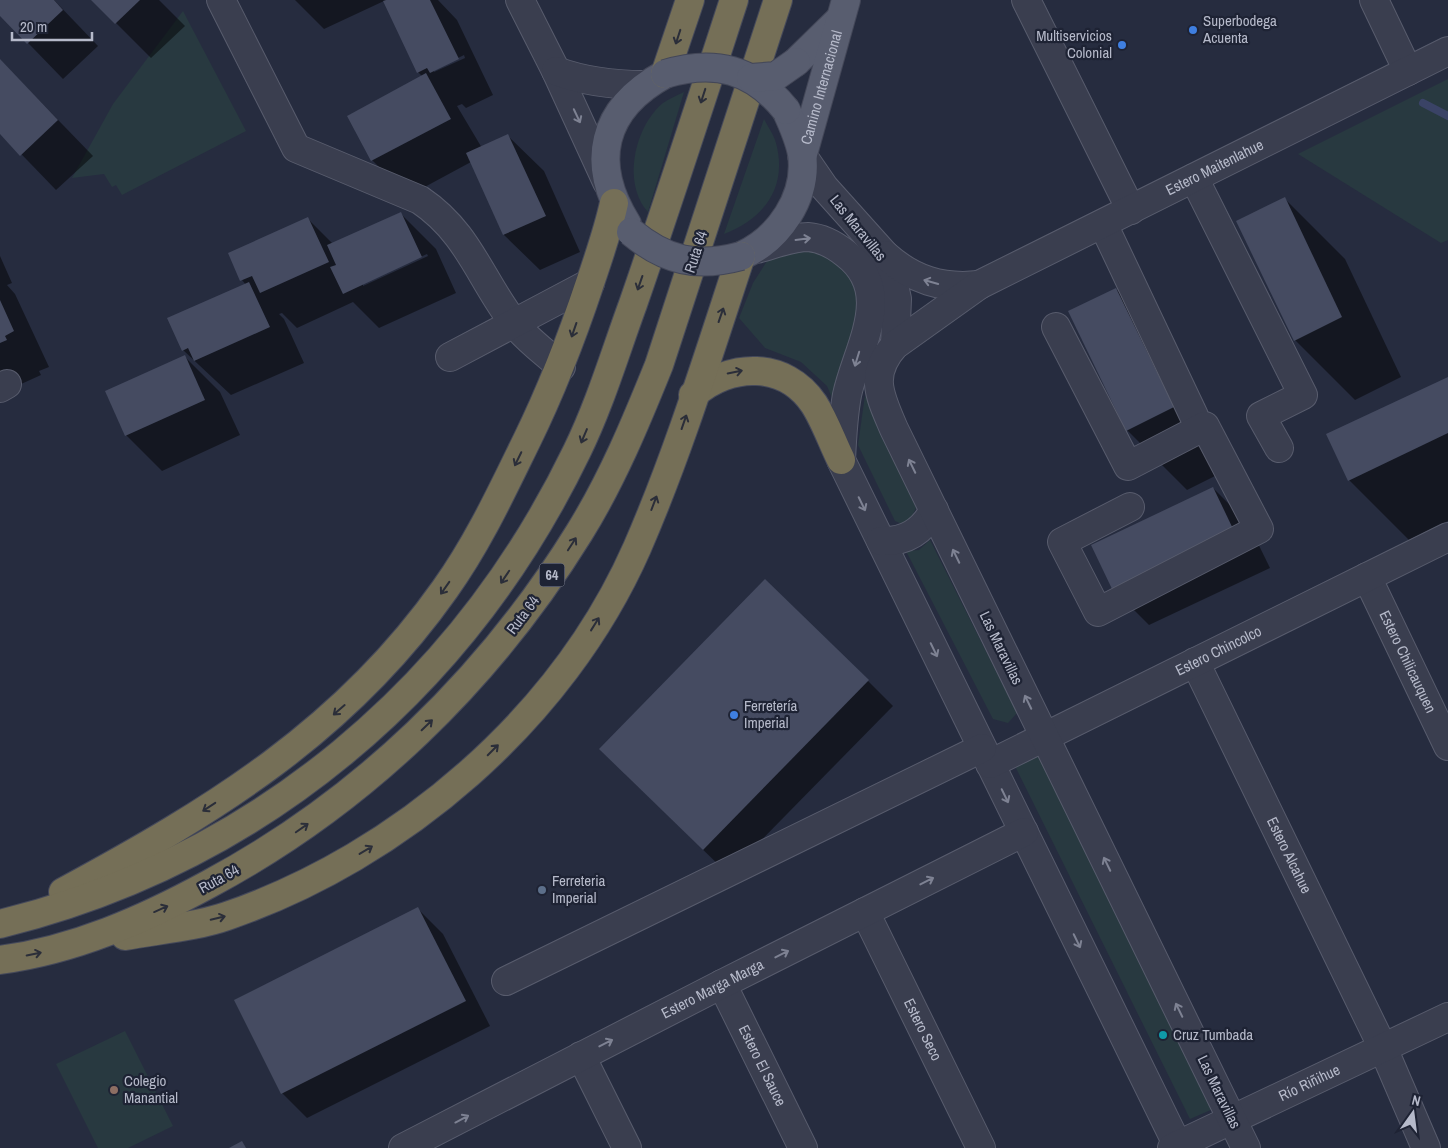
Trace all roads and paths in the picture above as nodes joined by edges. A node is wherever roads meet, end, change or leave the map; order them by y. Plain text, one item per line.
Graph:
1 (221, 0) edge
2 (520, 0) edge
3 (690, 0) edge
4 (734, 0) edge
5 (778, 0) edge
6 (1026, 0) edge
7 (1374, 0) edge
8 (843, 10) edge
9 (1448, 50) edge
10 (556, 71) junction
11 (1408, 71) junction
12 (751, 78) junction
13 (655, 80) junction
14 (802, 155) junction
15 (1194, 178) junction
16 (610, 192) junction
17 (1131, 210) junction
18 (1103, 224) junction
19 (748, 252) junction
20 (885, 255) junction
21 (590, 283) junction
22 (979, 285) junction
23 (514, 324) junction
24 (1056, 327) dead end
25 (895, 346) junction
26 (450, 357) dead end
27 (561, 367) junction
28 (693, 395) junction
29 (1194, 416) dead end
30 (1279, 448) dead end
31 (841, 460) junction
32 (1130, 507) dead end
33 (934, 510) junction
34 (1448, 537) edge
35 (881, 541) junction
36 (1367, 577) junction
37 (1195, 662) junction
38 (1045, 736) junction
39 (1448, 746) edge
40 (986, 756) junction
41 (1024, 832) junction
42 (865, 912) junction
43 (6, 922) edge
44 (67, 947) junction
45 (0, 960) edge
46 (506, 981) dead end
47 (722, 984) junction
48 (1448, 1017) edge
49 (1383, 1048) junction
50 (581, 1056) junction
51 (1232, 1119) junction
52 (441, 1140) edge
53 (1176, 1147) edge
54 (403, 1148) edge
55 (627, 1148) edge
56 (804, 1148) edge
57 (981, 1148) edge
58 (1246, 1148) edge
59 (1426, 1148) edge

1 - 23 street
2 - 10 street
3 -> 13 highway
4 -> 43 highway, 64
44 -> 5 highway, Ruta 64 / 64
6 - 17 street
7 - 11 street
8 - 12 main road, Camino Internacional, bridge
8 - 14 main road, Camino Internacional
9 - 11 street, Estero Maitenlahue
10 - 13 street
10 -> 16 street
11 - 15 street, Estero Maitenlahue
12 - 13 main road, bridge
12 - 14 main road, bridge
13 - 16 main road
14 - 19 main road
14 - 20 street, Las Maravillas
15 - 17 street, Estero Maitenlahue
15 - 30 street
16 - 19 main road, bridge
16 - 21 highway
17 - 18 street, Estero Maitenlahue
18 - 22 street, Estero Maitenlahue
18 - 29 street
28 -> 19 highway
19 -> 31 street, Las Maravillas
22 -> 20 street, Estero Maitenlahue
20 - 25 street, Las Maravillas
21 - 23 street
21 -> 27 highway
22 - 25 street, Estero Maitenlahue
23 - 26 street
23 - 27 street
24 - 32 street
33 -> 25 street, Las Maravillas
27 -> 43 highway
28 -> 31 highway
44 -> 28 highway
31 -> 35 street
33 - 35 street
38 -> 33 street, Las Maravillas
34 - 36 street, Estero Chincolco
35 -> 40 street
36 - 37 street, Estero Chincolco
36 - 39 street, Estero Chilicauquen
37 - 38 street, Estero Chincolco
37 - 49 street, Estero Alcahue
38 - 40 street, Estero Chincolco
51 -> 38 street, Las Maravillas
40 -> 41 street
40 - 46 street, Estero Chincolco
42 -> 41 street, Estero Marga Marga
41 -> 53 street
47 -> 42 street, Estero Marga Marga
42 - 57 street, Estero Seco
45 -> 44 highway, Ruta 64 / 64
50 -> 47 street, Estero Marga Marga
47 - 56 street, Estero El Sauce
48 - 49 street, Río Riñihue
49 - 51 street, Río Riñihue
49 - 59 street, Estero Alcahue
52 -> 50 street, Estero Marga Marga
50 - 55 street
51 - 53 street, Río Riñihue
51 - 58 street, Las Maravillas
52 - 54 street, Estero Marga Marga

